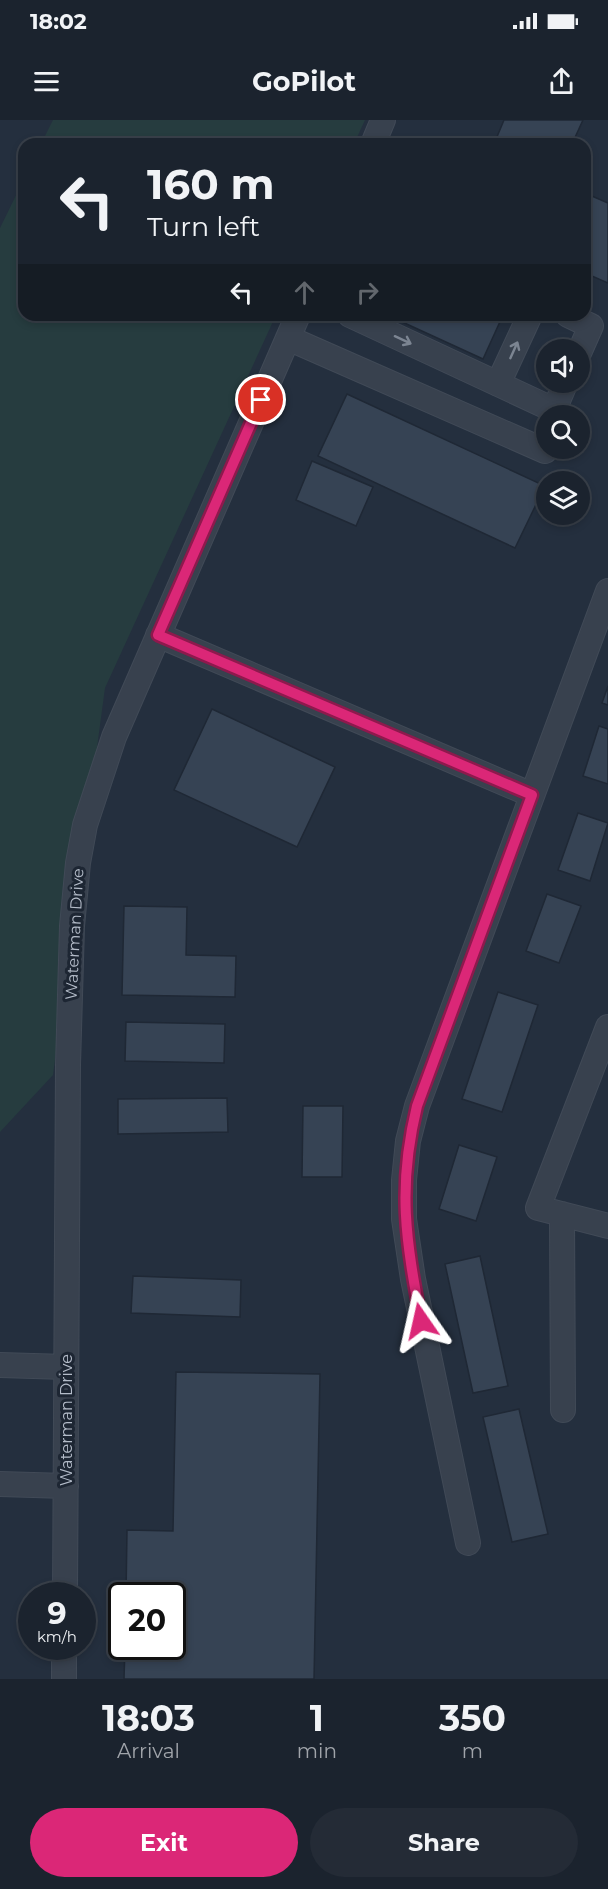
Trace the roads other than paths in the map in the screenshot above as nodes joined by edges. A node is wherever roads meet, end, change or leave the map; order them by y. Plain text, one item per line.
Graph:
1 (383, 120) edge
2 (376, 138) edge
3 (295, 321) edge
4 (363, 321) edge
5 (527, 321) edge
6 (581, 321) edge
7 (288, 338) junction
8 (585, 339) edge
9 (498, 384) junction
10 (561, 393) edge
11 (536, 447) edge
12 (608, 591) edge
13 (158, 635) junction
14 (532, 795) junction
15 (608, 1027) edge
16 (562, 1214) junction
17 (608, 1226) edge
18 (0, 1365) edge
19 (66, 1367) junction
20 (563, 1410) dead end
21 (0, 1484) edge
22 (66, 1486) junction
23 (468, 1543) dead end
24 (65, 1582) edge
25 (64, 1660) edge
26 (64, 1679) edge

1 - 2 street
3 - 7 street, Waterman Drive
4 -> 9 street
9 -> 5 street
6 - 8 street
7 - 11 street
7 - 13 street, Waterman Drive
9 - 10 street
12 - 14 street
13 - 14 street
13 - 19 street, Waterman Drive
14 - 23 street
15 - 16 street
16 - 17 street
16 - 20 street
18 - 19 street
19 - 22 street, Waterman Drive
21 - 22 street
22 - 24 street, Waterman Drive
25 - 26 street

